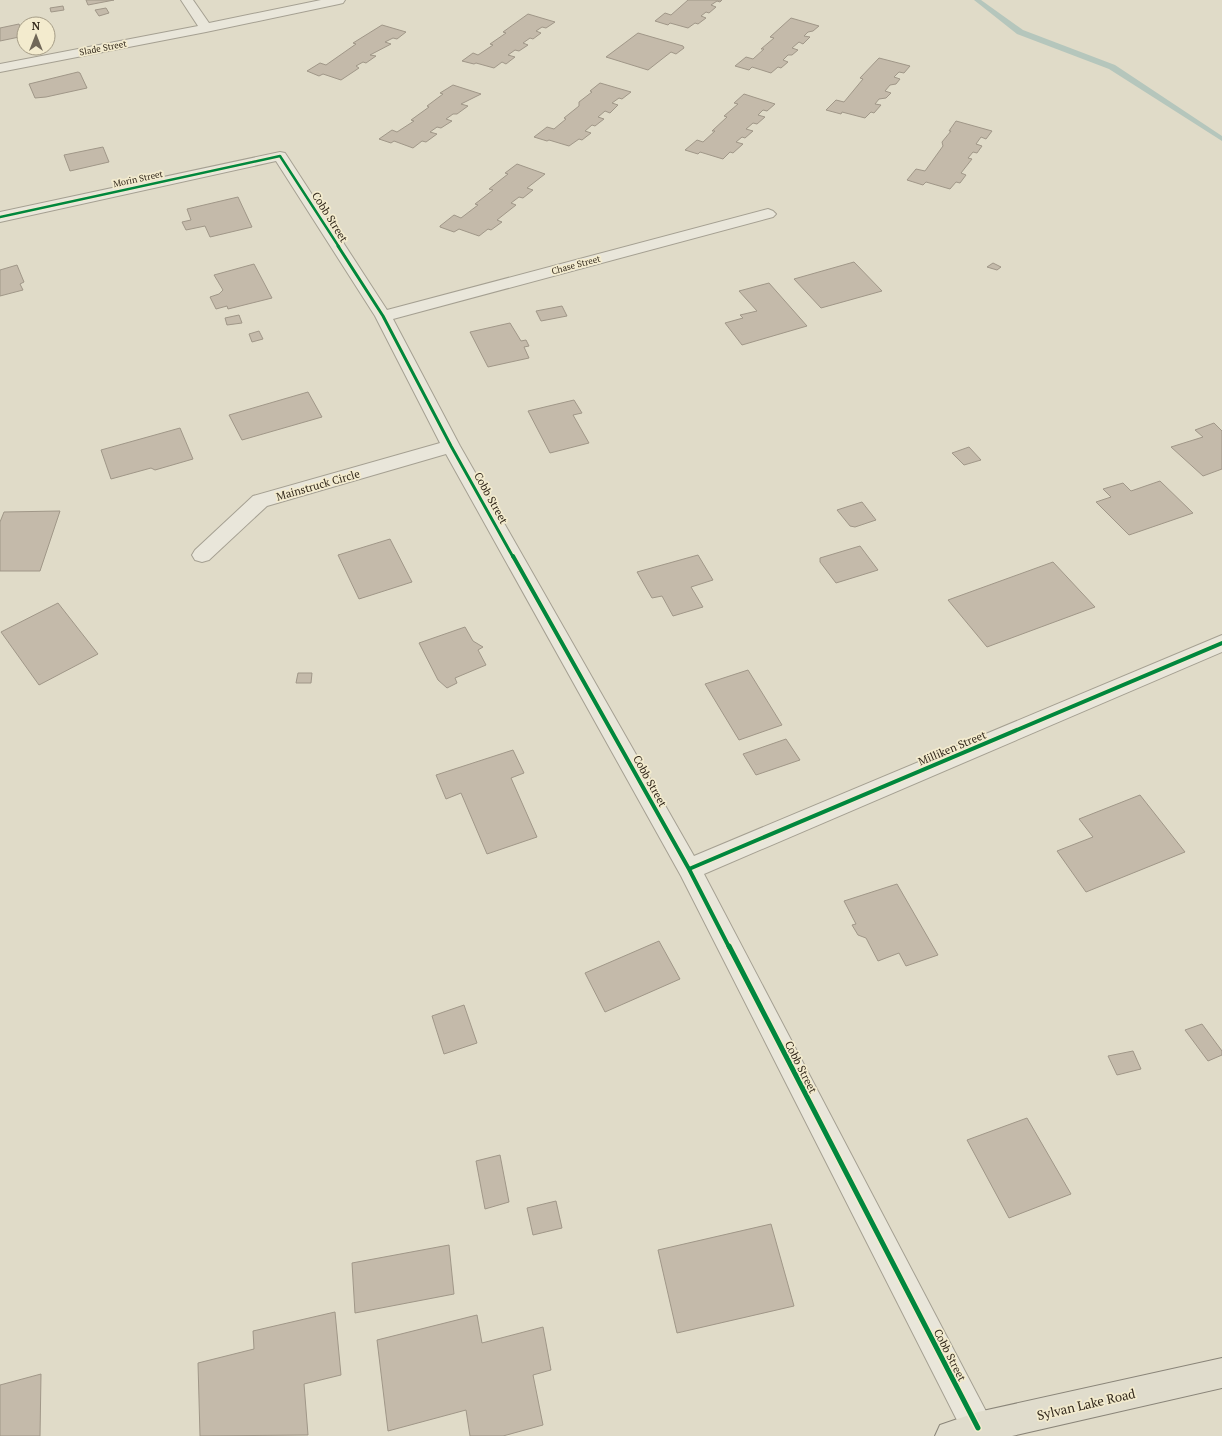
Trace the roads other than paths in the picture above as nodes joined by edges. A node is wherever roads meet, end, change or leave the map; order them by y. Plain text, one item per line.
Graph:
1 (187, 0) edge
2 (339, 0) edge
3 (206, 28) junction
4 (0, 68) edge
5 (280, 156) joint
6 (768, 214) dead end
7 (0, 218) edge
8 (383, 316) junction
9 (451, 446) junction
10 (202, 555) dead end
11 (1222, 643) edge
12 (689, 869) junction
13 (1222, 1373) edge
14 (965, 1432) edge

1 - 3 street
2 - 3 street, Slade Street
3 - 4 street, Slade Street
5 - 7 street, Morin Street
5 - 8 street, Cobb Street
6 - 8 street, Chase Street
8 - 9 street, Cobb Street
9 - 10 street, Mainstruck Circle
9 - 12 street, Cobb Street
11 - 12 street, Milliken Street
12 - 14 street, Cobb Street
13 - 14 main road, Sylvan Lake Road

